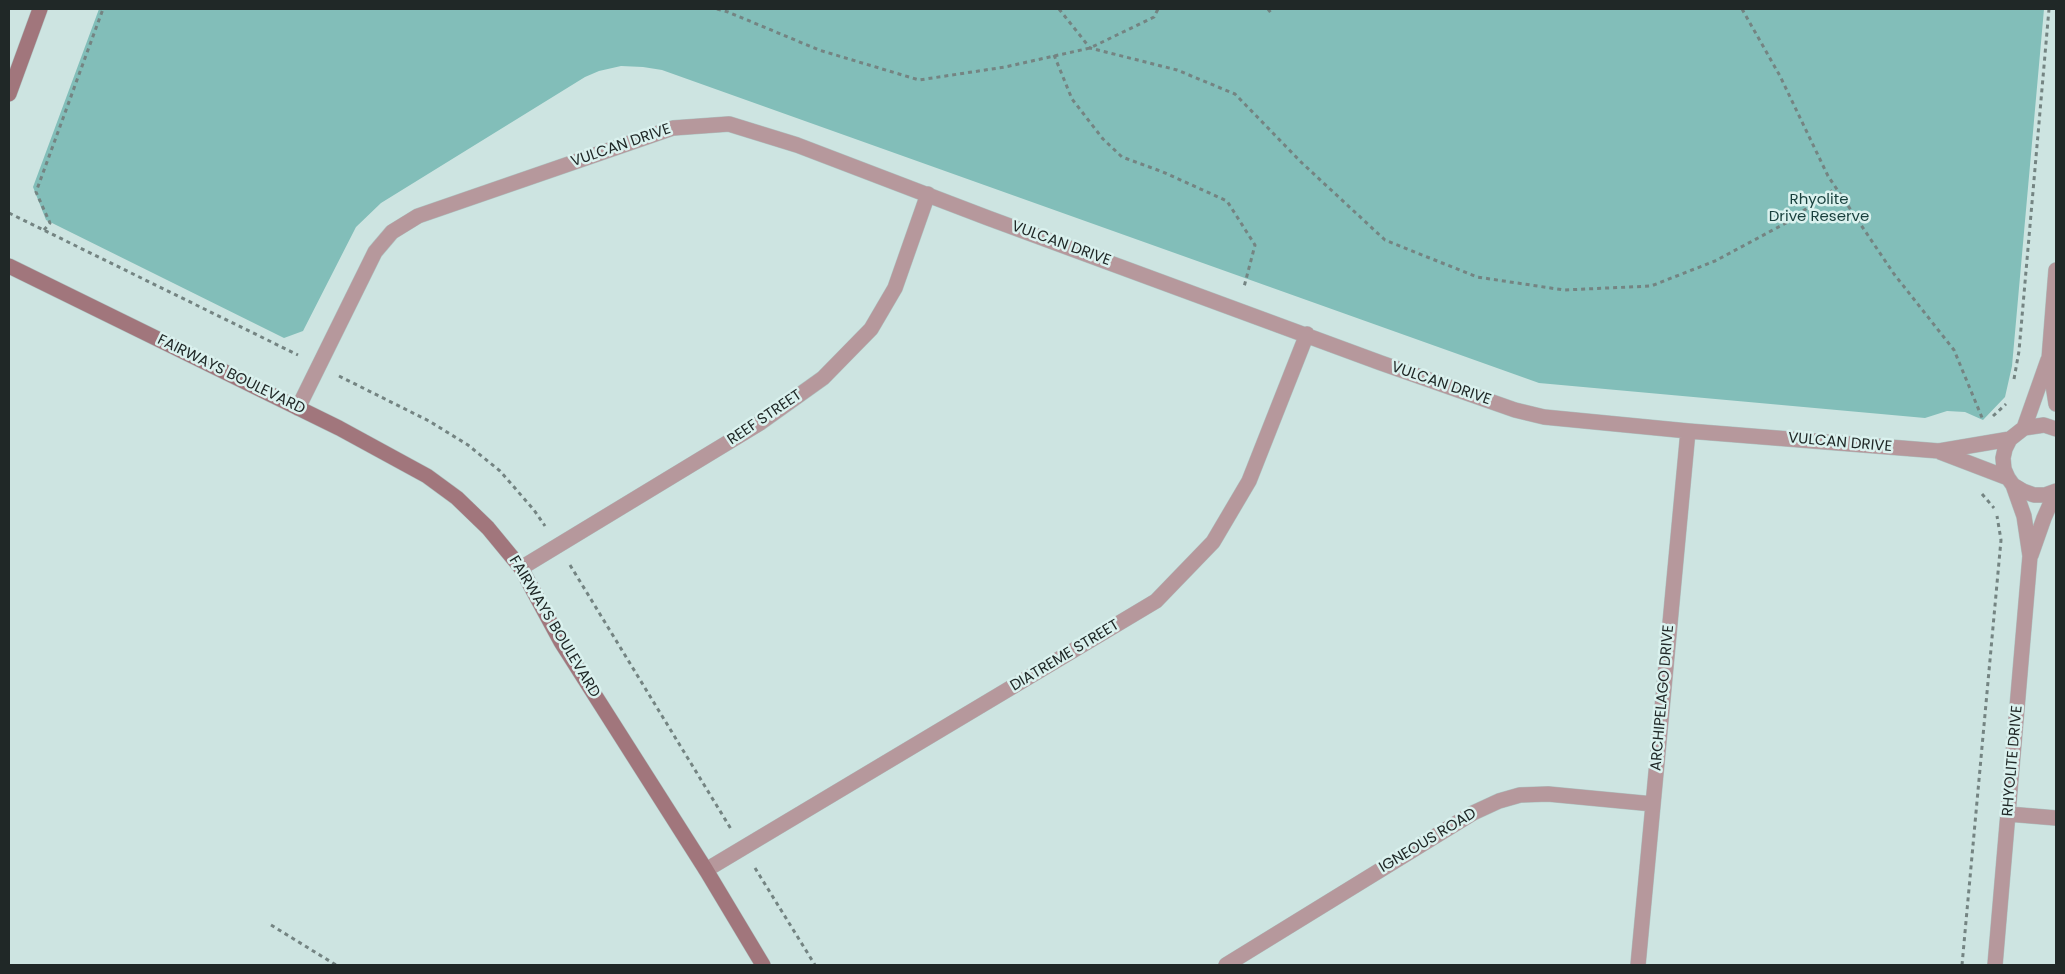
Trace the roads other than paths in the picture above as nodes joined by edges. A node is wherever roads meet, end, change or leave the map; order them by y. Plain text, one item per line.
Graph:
1 (40, 9) edge
2 (9, 94) edge
3 (928, 194) junction
4 (9, 266) edge
5 (2056, 270) edge
6 (1307, 334) junction
7 (2049, 359) junction
8 (2056, 404) edge
9 (298, 408) junction
10 (2024, 428) junction
11 (2056, 429) edge
12 (1688, 431) junction
13 (2010, 439) junction
14 (1939, 451) junction
15 (2011, 481) junction
16 (2056, 491) edge
17 (2030, 556) junction
18 (521, 568) junction
19 (1653, 804) junction
20 (2008, 814) junction
21 (2056, 818) edge
22 (706, 870) junction
23 (763, 965) edge
24 (1226, 965) edge
25 (1638, 965) edge
26 (1995, 965) edge

1 - 2 street
3 - 6 street, VULCAN DRIVE
3 - 9 street, VULCAN DRIVE
3 - 18 street, REEF STREET
4 - 9 street, FAIRWAYS BOULEVARD
5 - 7 street
6 - 12 street, VULCAN DRIVE
6 - 22 street, DIATREME STREET
7 - 8 street
7 - 10 street
9 - 18 street, FAIRWAYS BOULEVARD
10 - 11 street
10 - 13 street
12 - 14 street, VULCAN DRIVE
12 - 19 street, ARCHIPELAGO DRIVE
13 - 14 street, VULCAN DRIVE
13 - 15 street, RHYOLITE DRIVE
14 - 15 street, VULCAN DRIVE
15 - 16 street, VULCAN DRIVE
15 - 17 street, RHYOLITE DRIVE
16 - 17 street, RHYOLITE DRIVE
17 - 20 street, RHYOLITE DRIVE
18 - 22 street, FAIRWAYS BOULEVARD
19 - 24 street, IGNEOUS ROAD
19 - 25 street, ARCHIPELAGO DRIVE
20 - 21 street
20 - 26 street, RHYOLITE DRIVE
22 - 23 street, FAIRWAYS BOULEVARD

